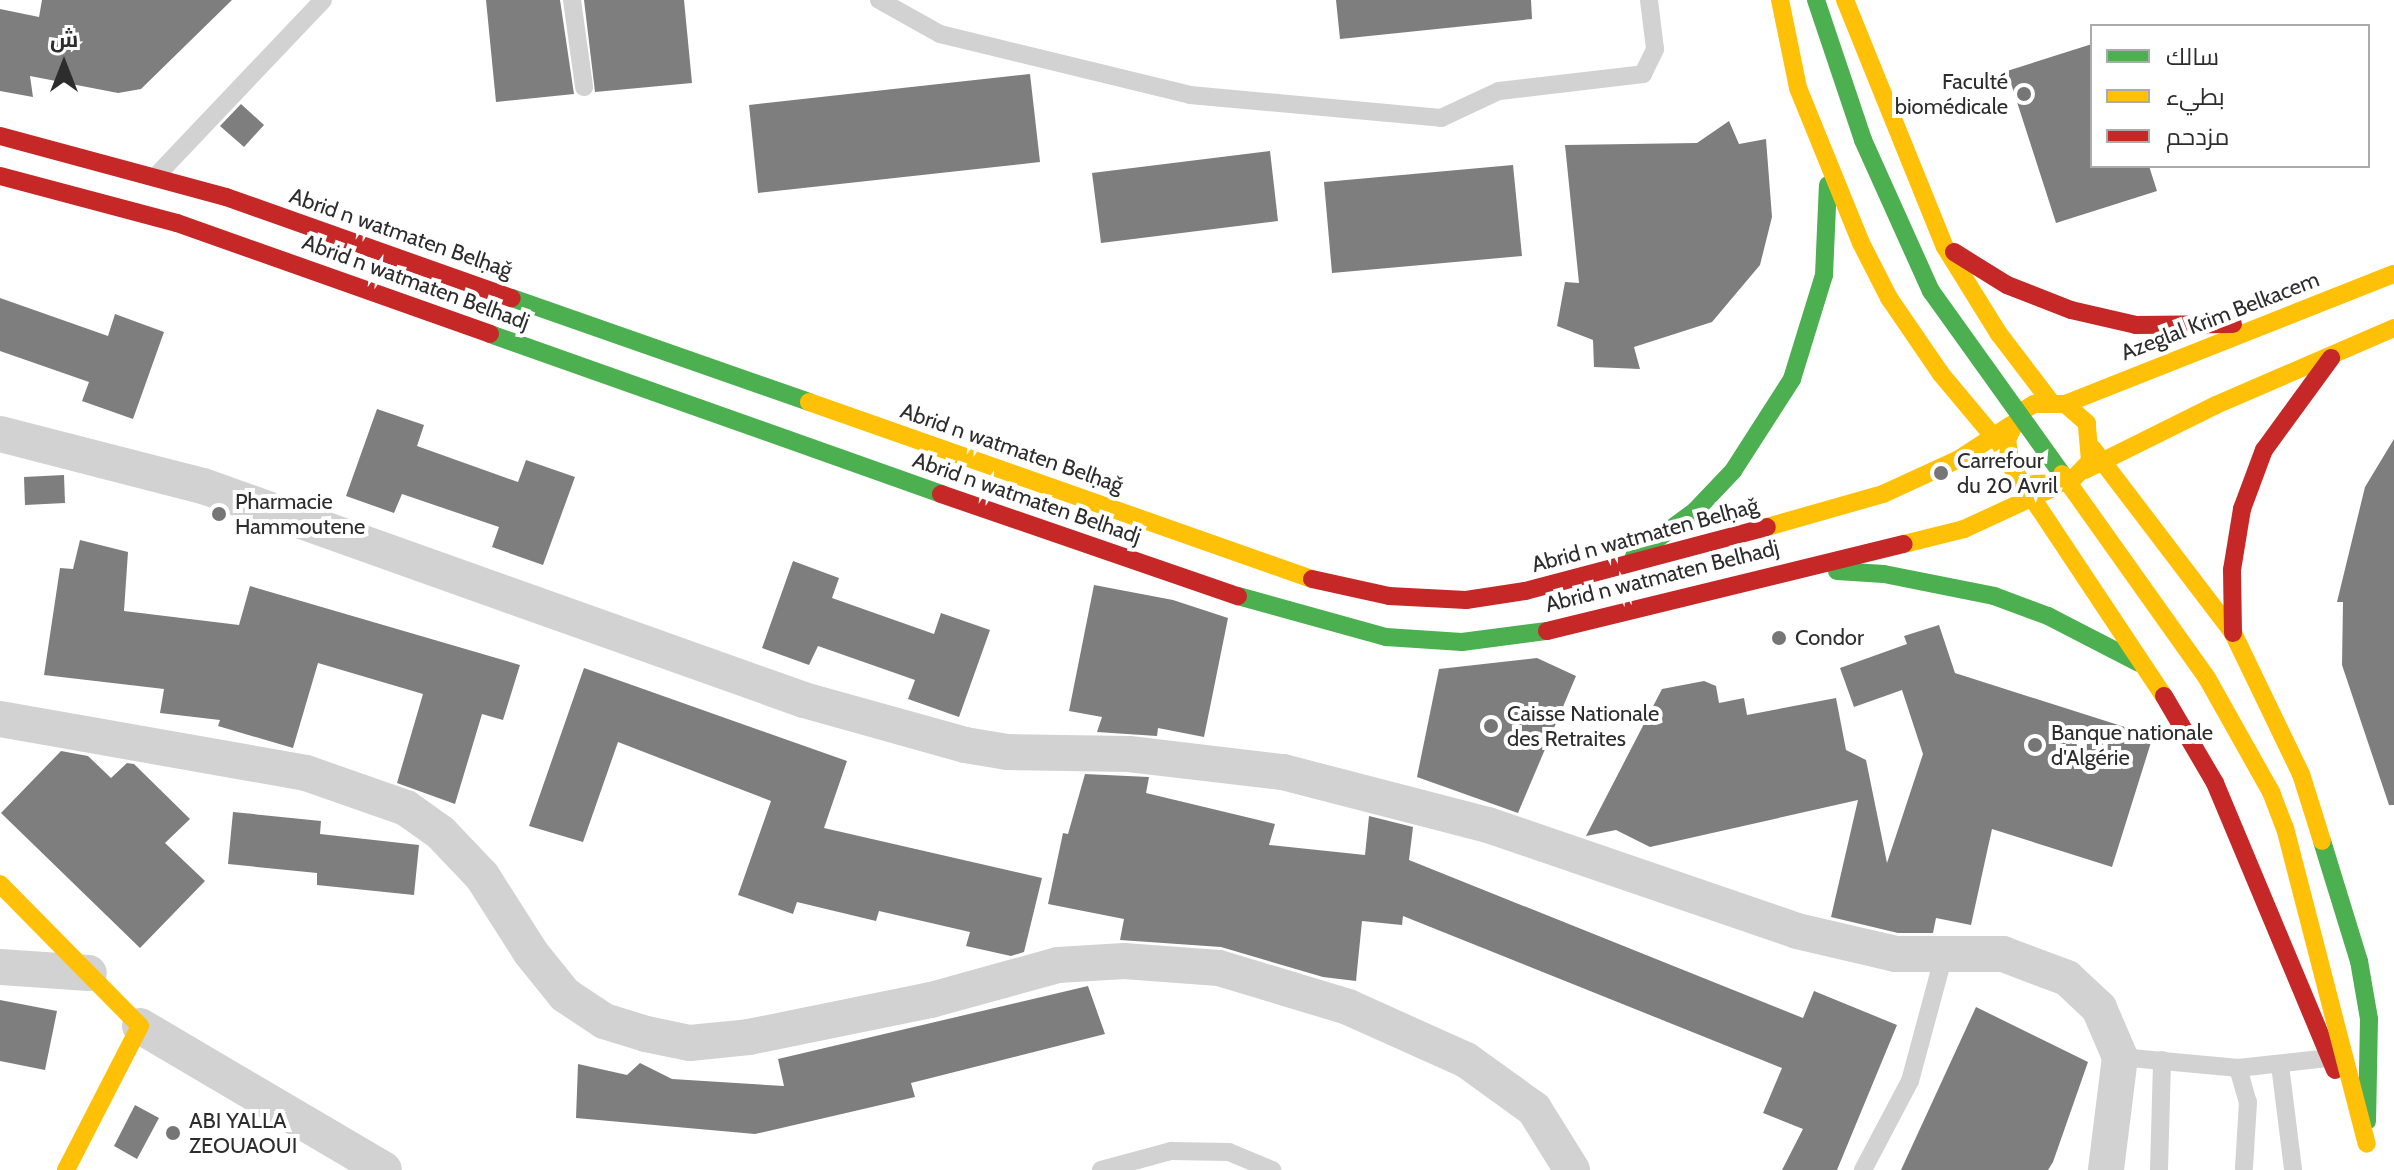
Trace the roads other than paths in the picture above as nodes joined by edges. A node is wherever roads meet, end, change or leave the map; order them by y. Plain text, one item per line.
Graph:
1 (323, 0) edge
2 (572, 0) edge
3 (879, 0) edge
4 (1649, 0) edge
5 (1780, 0) edge
6 (1816, 0) edge
7 (1845, 0) edge
8 (584, 87) dead end
9 (0, 136) edge
10 (1828, 167) junction
11 (0, 176) edge
12 (156, 176) junction
13 (1945, 247) junction
14 (2394, 274) edge
15 (2271, 319) junction
16 (2394, 328) edge
17 (2336, 352) junction
18 (2057, 402) junction
19 (2011, 425) junction
20 (0, 434) edge
21 (1993, 437) junction
22 (2008, 454) junction
23 (2098, 455) junction
24 (2023, 479) junction
25 (2055, 487) junction
26 (2035, 499) junction
27 (1771, 572) junction
28 (1606, 573) junction
29 (2233, 633) junction
30 (2147, 668) junction
31 (0, 719) edge
32 (0, 884) edge
33 (1945, 951) junction
34 (0, 967) edge
35 (89, 973) junction
36 (140, 1026) junction
37 (2120, 1057) junction
38 (2329, 1058) junction
39 (2162, 1060) junction
40 (2280, 1065) junction
41 (2238, 1068) junction
42 (2394, 1076) edge
43 (2368, 1084) junction
44 (2380, 1146) edge
45 (2244, 1168) dead end
46 (66, 1170) edge
47 (384, 1170) edge
48 (1101, 1170) edge
49 (1272, 1170) edge
50 (1572, 1170) edge
51 (1863, 1170) edge
52 (2106, 1170) edge
53 (2159, 1170) edge
54 (2293, 1170) edge

1 - 12 lane
2 - 8 lane
3 - 4 lane
5 - 10 main road
6 - 44 main road, bridge
7 - 13 main road
9 - 12 main road, Abrid n watmaten Belḥaǧ
10 - 21 main road
10 - 28 main road
11 - 27 main road, Abrid n watmaten Belhadj
12 - 28 main road, Abrid n watmaten Belḥaǧ
13 - 15 main road
13 - 18 main road
14 - 15 main road, Azeglal Krim Belkacem
15 - 18 main road, Azeglal Krim Belkacem
16 - 17 main road
17 - 23 main road
17 - 29 main road
18 - 19 main road
18 - 23 main road
19 - 21 main road, Abrid n watmaten Belḥaǧ
19 - 22 main road
20 - 33 street
21 - 22 main road
21 - 28 main road, Abrid n watmaten Belḥaǧ
22 - 24 main road
23 - 25 main road
23 - 29 main road
24 - 25 main road
24 - 26 main road
25 - 26 main road, Abrid n watmaten Belhadj
26 - 27 main road, Abrid n watmaten Belhadj
26 - 30 main road
27 - 30 main road
29 - 43 main road
30 - 38 main road
31 - 50 street
32 - 35 main road
33 - 37 street
33 - 51 lane
34 - 35 street
35 - 36 main road
36 - 46 main road
36 - 47 street
37 - 39 lane
37 - 52 street
38 - 40 lane
38 - 44 main road
39 - 41 lane
39 - 53 lane
40 - 41 lane
40 - 54 lane
41 - 45 lane
42 - 43 lane
43 - 44 main road
48 - 49 lane

